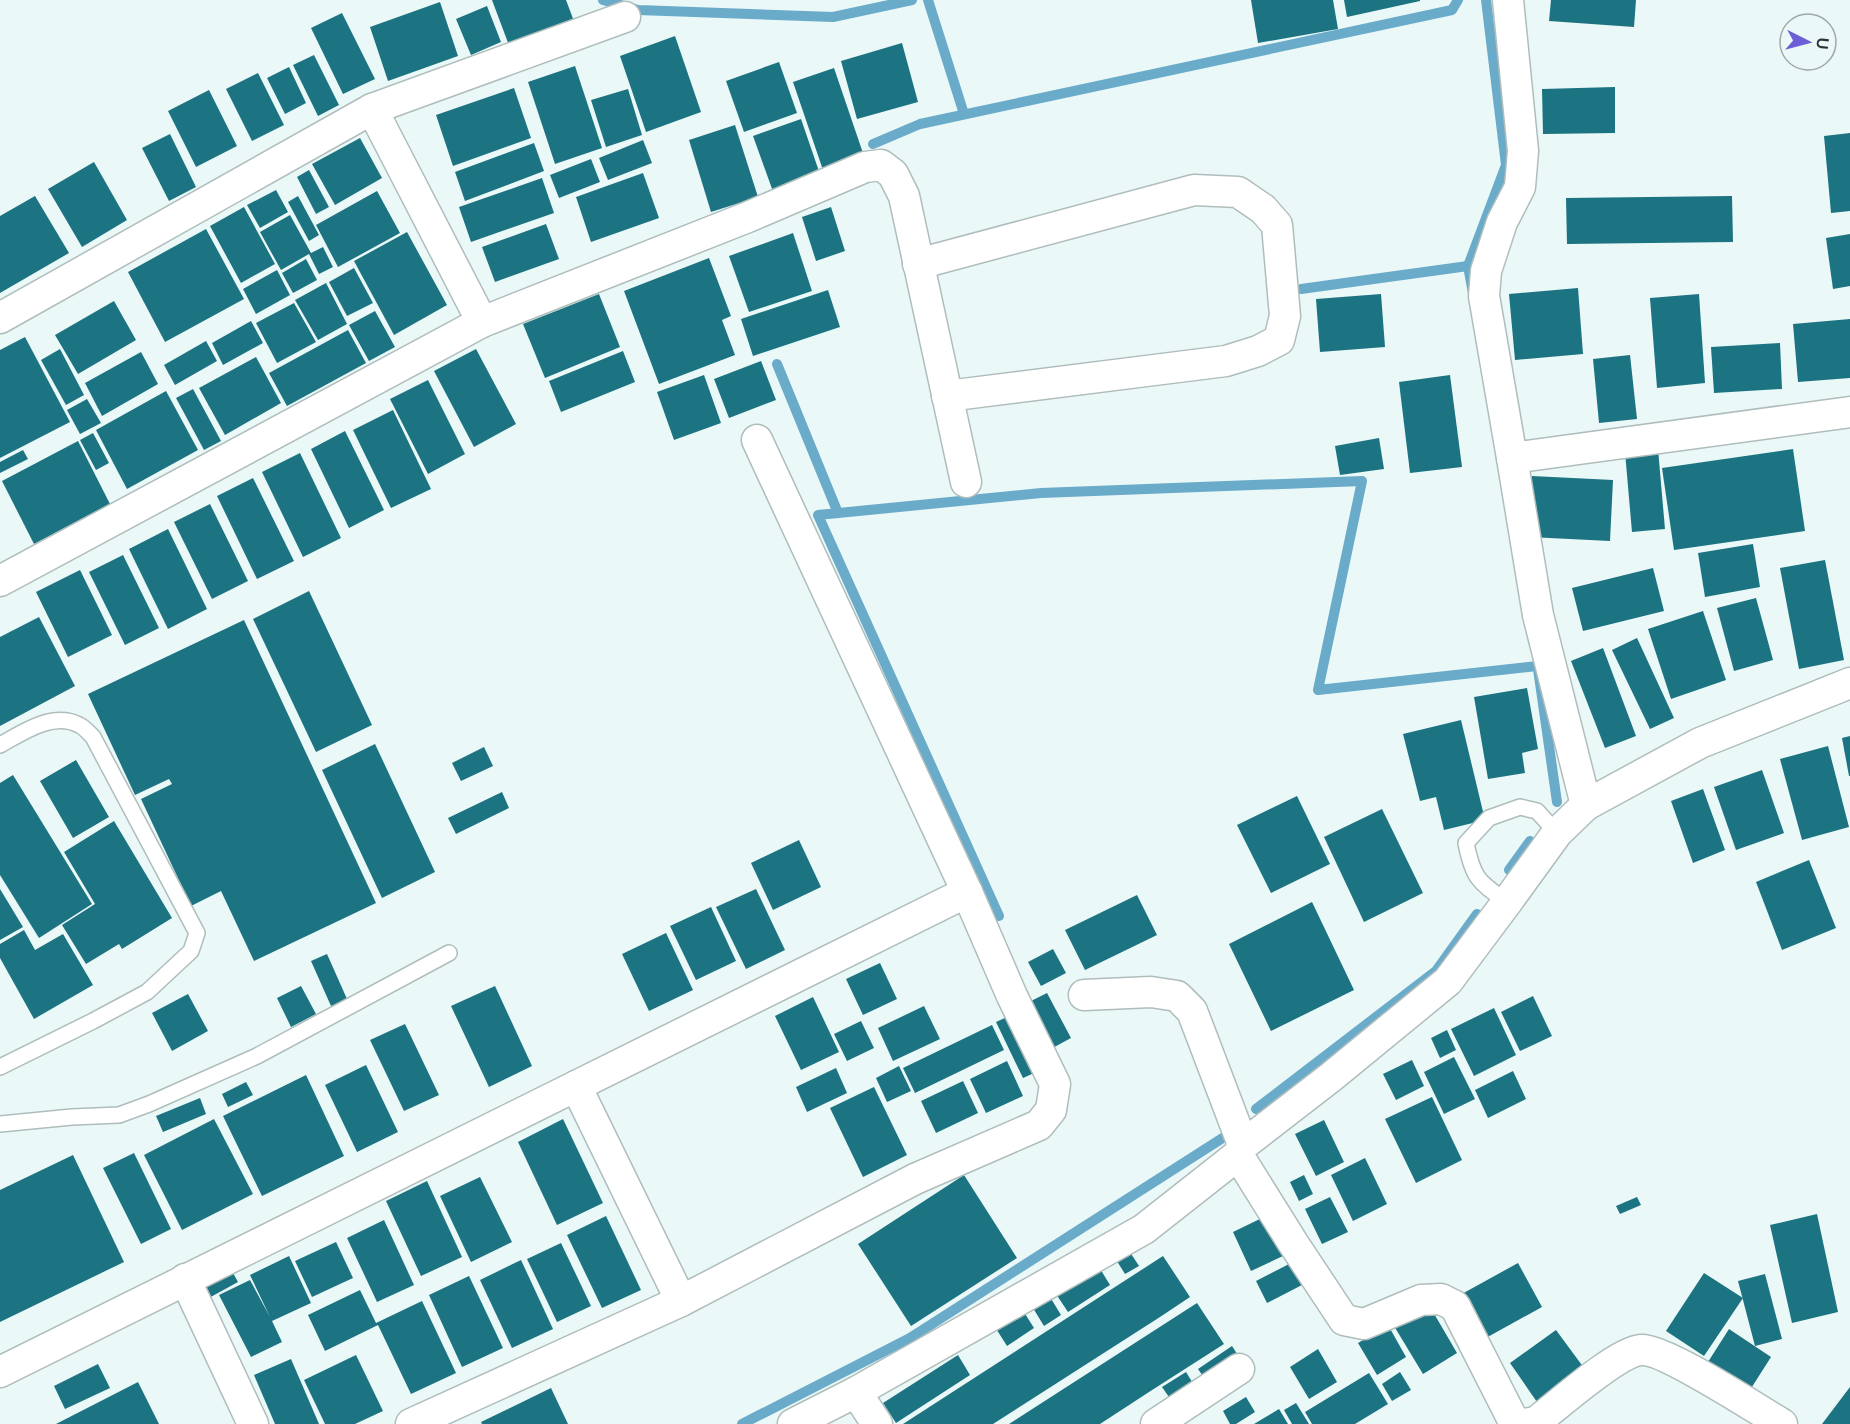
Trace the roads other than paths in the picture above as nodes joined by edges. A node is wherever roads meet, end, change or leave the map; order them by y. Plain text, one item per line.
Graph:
1 (1508, 0) edge
2 (625, 17) dead end
3 (372, 109) junction
4 (918, 264) junction
5 (0, 318) edge
6 (482, 322) junction
7 (947, 396) junction
8 (1850, 412) edge
9 (757, 440) dead end
10 (1512, 458) junction
11 (966, 482) dead end
12 (0, 581) edge
13 (1850, 683) edge
14 (0, 745) edge
15 (1586, 805) junction
16 (1557, 832) junction
17 (967, 892) junction
18 (1508, 903) junction
19 (448, 953) dead end
20 (1084, 995) dead end
21 (0, 1067) edge
22 (576, 1086) junction
23 (0, 1124) edge
24 (1240, 1150) junction
25 (185, 1280) junction
26 (681, 1301) junction
27 (1239, 1369) dead end
28 (0, 1372) edge
29 (856, 1392) junction
30 (254, 1424) edge
31 (411, 1424) edge
32 (793, 1424) edge
33 (877, 1424) edge
34 (1156, 1424) edge
35 (1515, 1424) edge
36 (1523, 1424) edge
37 (1782, 1424) edge

1 - 10 street
2 - 3 street
3 - 5 street
3 - 6 street
4 - 6 street
4 - 7 street
4 - 7 street
6 - 12 street
7 - 11 street
8 - 10 street
9 - 17 street
10 - 15 street
13 - 15 street
14 - 21 lane
15 - 16 street
16 - 18 street
16 - 18 lane
17 - 22 street
17 - 26 street
18 - 24 street
19 - 23 lane
20 - 24 street
22 - 25 street
22 - 26 street
24 - 29 street
24 - 35 street
25 - 28 street
25 - 30 street
26 - 31 street
27 - 34 street
29 - 32 street
29 - 33 street
36 - 37 street

